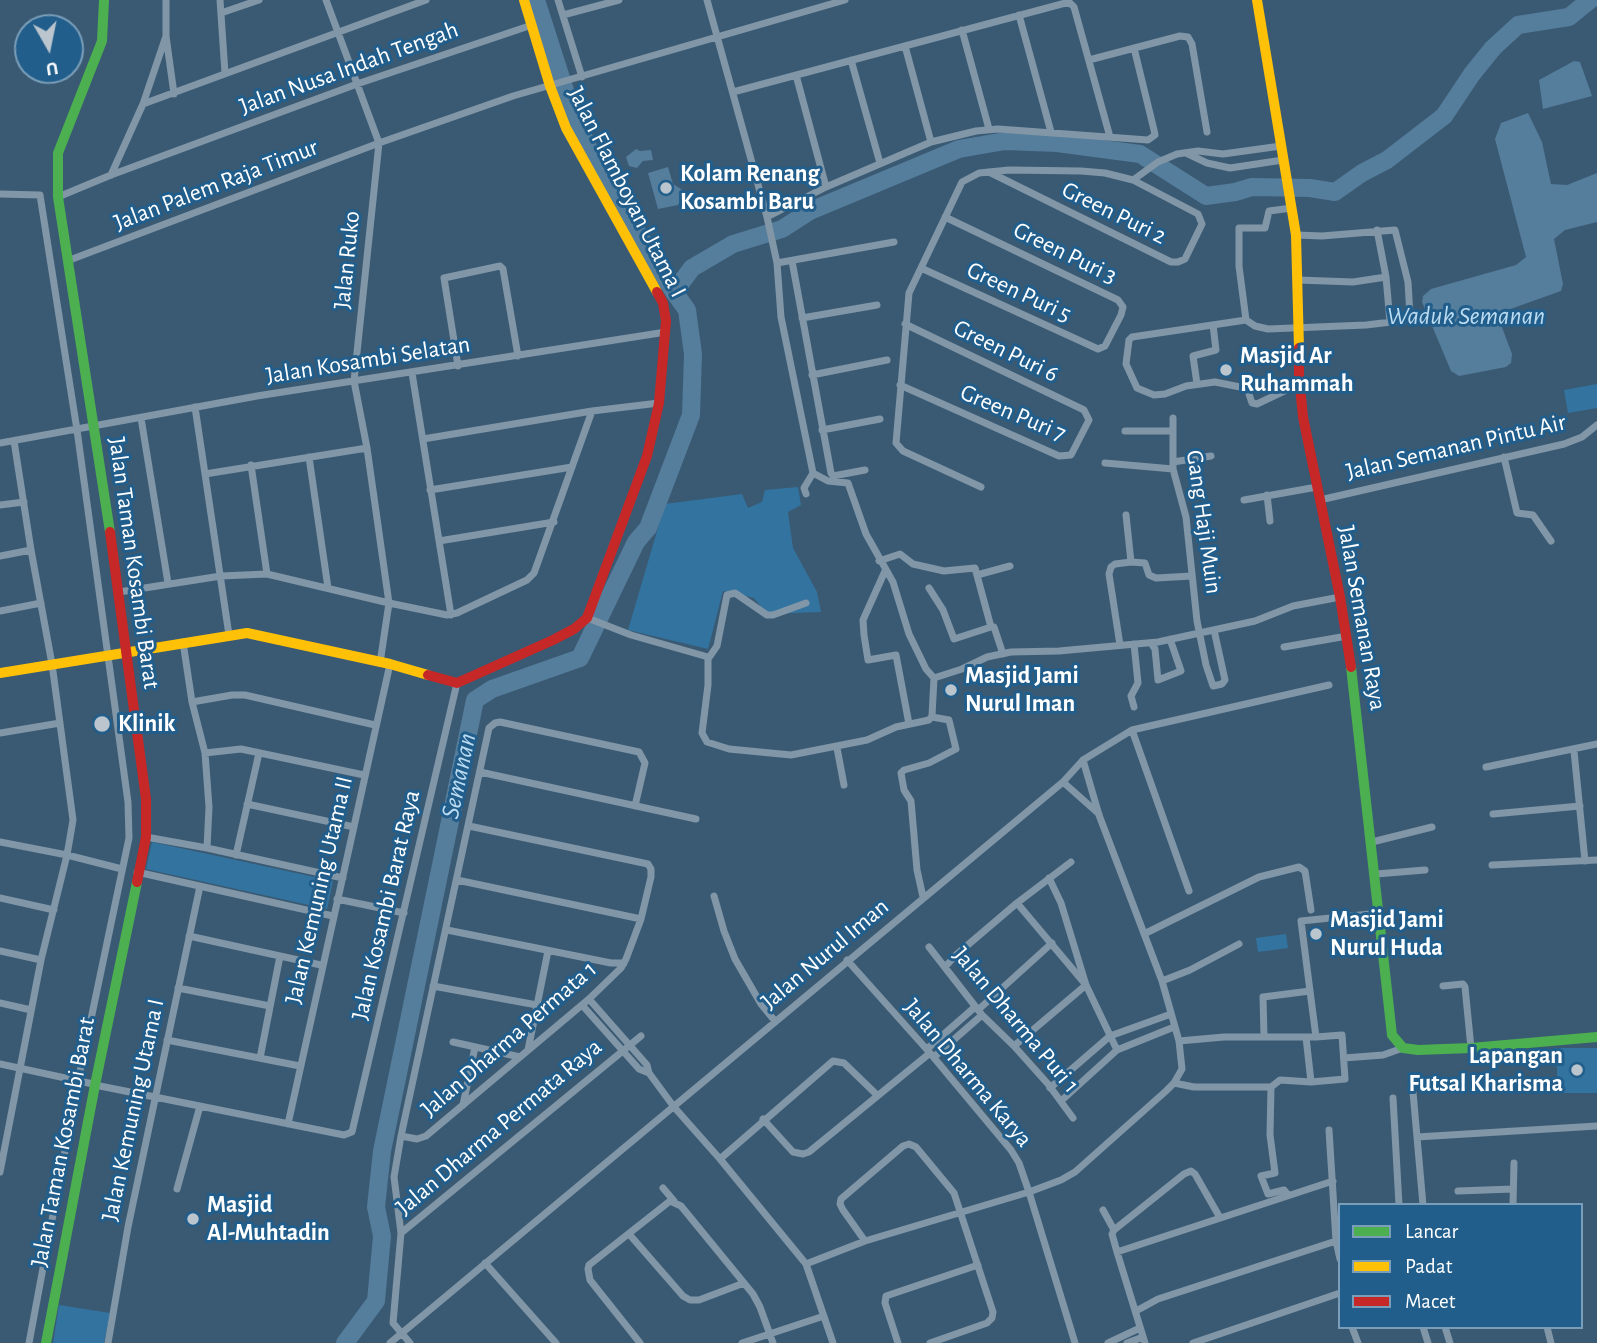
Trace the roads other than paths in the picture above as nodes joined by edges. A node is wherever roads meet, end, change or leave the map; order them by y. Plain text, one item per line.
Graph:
1 (104, 0) edge
2 (166, 0) edge
3 (220, 0) edge
4 (259, 0) edge
5 (326, 0) edge
6 (426, 0) edge
7 (524, 0) edge
8 (558, 0) edge
9 (619, 0) edge
10 (707, 0) edge
11 (845, 0) edge
12 (1257, 0) edge
13 (221, 13) junction
14 (563, 15) junction
15 (1019, 15) junction
16 (532, 24) junction
17 (962, 30) junction
18 (338, 32) junction
19 (166, 36) junction
20 (717, 37) junction
21 (905, 46) junction
22 (1134, 48) junction
23 (852, 60) junction
24 (1089, 60) junction
25 (225, 74) junction
26 (796, 75) junction
27 (579, 78) junction
28 (357, 84) junction
29 (552, 85) junction
30 (733, 92) junction
31 (174, 94) junction
32 (143, 104) junction
33 (989, 129) junction
34 (1051, 132) junction
35 (1207, 132) dead end
36 (1110, 137) junction
37 (932, 142) junction
38 (379, 143) junction
39 (1281, 146) junction
40 (1186, 153) junction
41 (1238, 153) junction
42 (1283, 160) junction
43 (880, 163) junction
44 (1241, 167) junction
45 (989, 172) junction
46 (111, 175) junction
47 (1133, 180) junction
48 (826, 187) junction
49 (0, 194) edge
50 (58, 197) junction
51 (1292, 208) junction
52 (945, 217) junction
53 (767, 220) junction
54 (1377, 230) junction
55 (1296, 236) junction
56 (894, 242) dead end
57 (792, 261) junction
58 (66, 262) junction
59 (777, 263) junction
60 (921, 268) junction
61 (1386, 277) junction
62 (1298, 280) junction
63 (877, 305) dead end
64 (802, 318) junction
65 (1246, 320) junction
66 (1390, 322) junction
67 (905, 324) junction
68 (1213, 325) junction
69 (1300, 328) junction
70 (666, 332) junction
71 (1101, 348) joint
72 (518, 356) junction
73 (887, 360) dead end
74 (458, 366) junction
75 (412, 373) junction
76 (812, 374) junction
77 (354, 382) junction
78 (1197, 384) junction
79 (1299, 384) junction
80 (900, 385) junction
81 (659, 403) junction
82 (195, 407) junction
83 (593, 411) junction
84 (1088, 416) joint
85 (141, 418) junction
86 (1173, 418) dead end
87 (880, 419) dead end
88 (1597, 425) edge
89 (93, 429) junction
90 (78, 430) junction
91 (822, 430) junction
92 (1125, 431) dead end
93 (1173, 431) junction
94 (423, 439) junction
95 (14, 441) junction
96 (0, 443) edge
97 (367, 447) junction
98 (1210, 456) dead end
99 (309, 457) junction
100 (1504, 457) junction
101 (1104, 463) dead end
102 (251, 466) junction
103 (1173, 466) junction
104 (572, 467) junction
105 (865, 470) dead end
106 (813, 473) junction
107 (205, 474) junction
108 (981, 487) dead end
109 (1317, 487) junction
110 (430, 490) junction
111 (806, 494) dead end
112 (1267, 495) junction
113 (1244, 500) dead end
114 (1320, 500) junction
115 (24, 502) junction
116 (0, 505) edge
117 (1126, 515) dead end
118 (1270, 521) dead end
119 (554, 522) junction
120 (439, 541) junction
121 (1551, 541) dead end
122 (31, 550) junction
123 (0, 556) edge
124 (879, 561) junction
125 (1131, 562) junction
126 (1010, 566) dead end
127 (885, 571) junction
128 (267, 574) junction
129 (976, 575) junction
130 (221, 576) junction
131 (1192, 576) junction
132 (168, 583) junction
133 (328, 588) junction
134 (929, 588) dead end
135 (119, 592) junction
136 (1340, 597) junction
137 (41, 603) junction
138 (389, 603) junction
139 (806, 603) dead end
140 (0, 611) edge
141 (451, 615) junction
142 (588, 619) junction
143 (991, 627) junction
144 (1214, 630) junction
145 (1201, 631) junction
146 (229, 635) junction
147 (1347, 636) junction
148 (1170, 639) junction
149 (183, 642) junction
150 (1151, 643) junction
151 (1134, 644) junction
152 (1120, 645) junction
153 (1284, 647) dead end
154 (118, 654) junction
155 (1003, 654) junction
156 (708, 659) junction
157 (385, 663) junction
158 (52, 664) junction
159 (0, 673) edge
160 (934, 678) junction
161 (457, 683) junction
162 (1329, 685) dead end
163 (192, 702) junction
164 (1134, 707) dead end
165 (932, 717) junction
166 (60, 723) junction
167 (909, 724) junction
168 (375, 725) junction
169 (1132, 730) junction
170 (0, 733) edge
171 (1597, 744) edge
172 (837, 748) junction
173 (1574, 751) junction
174 (205, 753) junction
175 (259, 753) junction
176 (1083, 760) junction
177 (1486, 767) dead end
178 (480, 772) junction
179 (364, 775) junction
180 (1063, 782) junction
181 (844, 785) dead end
182 (247, 804) junction
183 (635, 806) junction
184 (1580, 806) junction
185 (1493, 814) dead end
186 (1099, 815) junction
187 (696, 819) dead end
188 (469, 825) junction
189 (354, 827) junction
190 (1432, 827) dead end
191 (146, 837) junction
192 (0, 842) edge
193 (1372, 842) junction
194 (207, 848) junction
195 (67, 855) junction
196 (236, 855) junction
197 (1597, 860) edge
198 (1584, 861) junction
199 (1071, 862) dead end
200 (1492, 865) dead end
201 (122, 869) junction
202 (1425, 870) dead end
203 (137, 872) junction
204 (1376, 874) junction
205 (343, 878) junction
206 (1049, 878) junction
207 (457, 880) junction
208 (200, 886) junction
209 (1189, 891) dead end
210 (714, 896) dead end
211 (923, 897) junction
212 (0, 898) edge
213 (337, 899) junction
214 (1017, 903) junction
215 (54, 910) junction
216 (1311, 910) dead end
217 (404, 913) junction
218 (1380, 913) junction
219 (333, 916) junction
220 (640, 919) junction
221 (447, 930) junction
222 (1144, 934) junction
223 (189, 936) junction
224 (1052, 943) junction
225 (1239, 944) dead end
226 (929, 947) dead end
227 (0, 951) edge
228 (548, 951) junction
229 (280, 956) junction
230 (41, 960) junction
231 (847, 960) junction
232 (624, 963) junction
233 (321, 965) junction
234 (945, 967) junction
235 (1162, 981) junction
236 (1086, 985) junction
237 (433, 986) junction
238 (1443, 986) dead end
239 (178, 988) junction
240 (1310, 991) junction
241 (585, 1002) junction
242 (0, 1003) edge
243 (537, 1005) junction
244 (270, 1006) junction
245 (31, 1010) junction
246 (978, 1011) junction
247 (1171, 1014) junction
248 (775, 1021) junction
249 (1174, 1027) junction
250 (641, 1036) dead end
251 (1110, 1036) junction
252 (1264, 1036) junction
253 (1306, 1037) junction
254 (1316, 1037) junction
255 (1597, 1037) edge
256 (167, 1040) junction
257 (1178, 1041) junction
258 (453, 1042) dead end
259 (1014, 1046) junction
260 (475, 1047) junction
261 (625, 1048) junction
262 (1403, 1048) junction
263 (1471, 1048) junction
264 (528, 1050) junction
265 (1117, 1050) junction
266 (930, 1053) junction
267 (520, 1057) junction
268 (260, 1058) junction
269 (1344, 1059) junction
270 (0, 1064) edge
271 (300, 1066) junction
272 (19, 1068) junction
273 (79, 1081) junction
274 (1311, 1082) junction
275 (1174, 1083) junction
276 (94, 1084) junction
277 (1271, 1087) junction
278 (1050, 1088) junction
279 (1413, 1092) dead end
280 (877, 1096) junction
281 (155, 1097) junction
282 (1393, 1098) dead end
283 (1061, 1101) junction
284 (463, 1105) junction
285 (200, 1106) junction
286 (674, 1107) junction
287 (1073, 1118) dead end
288 (763, 1119) junction
289 (288, 1124) junction
290 (1597, 1126) edge
291 (4, 1128) edge
292 (1329, 1130) dead end
293 (401, 1136) junction
294 (1417, 1136) junction
295 (720, 1159) junction
296 (1514, 1164) dead end
297 (0, 1172) edge
298 (1333, 1181) junction
299 (663, 1188) dead end
300 (177, 1189) dead end
301 (1513, 1189) junction
302 (1458, 1191) dead end
303 (1029, 1192) junction
304 (1288, 1195) junction
305 (674, 1201) junction
306 (1399, 1203) edge
307 (1423, 1203) edge
308 (1513, 1203) edge
309 (1103, 1210) dead end
310 (961, 1212) junction
311 (1219, 1216) junction
312 (1114, 1230) junction
313 (401, 1233) junction
314 (629, 1234) junction
315 (865, 1241) junction
316 (1336, 1241) junction
317 (1338, 1250) edge
318 (1117, 1252) junction
319 (485, 1263) junction
320 (806, 1264) junction
321 (978, 1265) junction
322 (744, 1283) junction
323 (1338, 1294) edge
324 (1136, 1311) junction
325 (824, 1315) junction
326 (1140, 1328) junction
327 (402, 1333) junction
328 (770, 1334) junction
329 (1144, 1340) edge
330 (29, 1343) edge
331 (46, 1343) edge
332 (108, 1343) edge
333 (390, 1343) edge
334 (410, 1343) edge
335 (556, 1343) edge
336 (639, 1343) edge
337 (742, 1343) edge
338 (773, 1343) edge
339 (833, 1343) edge
340 (898, 1343) edge
341 (930, 1343) edge
342 (1075, 1343) edge
343 (1108, 1343) edge
344 (1127, 1343) edge
345 (1193, 1343) edge

1 - 50 street, Jalan Taman Kosambi Barat
2 - 19 street
3 - 13 street
4 - 13 street
5 - 18 street
6 - 18 street
7 - 16 street, Jalan Flamboyan Utama I
8 - 14 street
9 - 14 street
10 - 20 street
11 - 20 street, Jalan Palem Raja Timur
12 - 39 street, Jalan Semanan Raya
13 - 25 street
14 - 27 street
15 - 17 street
15 - 24 street
15 - 34 street
16 - 28 street, Jalan Nusa Indah Tengah
16 - 29 street, Jalan Flamboyan Utama I
17 - 21 street
17 - 33 street
18 - 25 street
18 - 28 street
19 - 31 street
19 - 32 street
20 - 27 street, Jalan Palem Raja Timur
20 - 30 street
21 - 23 street
21 - 37 street
22 - 24 street
22 - 35 street
22 - 36 street
23 - 26 street
23 - 43 street
24 - 36 street
25 - 31 street
26 - 30 street
26 - 48 street
27 - 29 street, Jalan Palem Raja Timur
28 - 38 street
28 - 46 street, Jalan Nusa Indah Tengah
29 - 38 street, Jalan Palem Raja Timur
29 - 70 street, Jalan Flamboyan Utama I
30 - 53 street
31 - 32 street
32 - 46 street
33 - 34 street
33 - 37 street
34 - 36 street
37 - 43 street
38 - 58 street, Jalan Palem Raja Timur
38 - 77 street, Jalan Ruko
39 - 41 street
39 - 42 street, Jalan Semanan Raya
40 - 41 street
40 - 44 street
40 - 47 street
41 - 44 street
42 - 44 street
42 - 51 street, Jalan Semanan Raya
43 - 48 street
45 - 47 street
45 - 47 street, Green Puri 2
45 - 52 street
46 - 50 street, Jalan Nusa Indah Tengah
48 - 53 street
49 - 90 street, Jalan Taman Kosambi Barat
50 - 58 street, Jalan Taman Kosambi Barat
51 - 55 street, Jalan Semanan Raya
51 - 65 street
52 - 60 street
52 - 71 street, Green Puri 3
53 - 59 street
54 - 55 street
54 - 61 street
54 - 66 street
55 - 62 street, Jalan Semanan Raya
56 - 57 street
57 - 59 street
57 - 64 street
58 - 89 street, Jalan Taman Kosambi Barat
59 - 106 street
60 - 67 street
60 - 71 street, Green Puri 5
61 - 62 street
61 - 66 street
62 - 69 street, Jalan Semanan Raya
63 - 64 street
64 - 76 street
65 - 68 street
65 - 69 street
66 - 69 street
67 - 80 street
67 - 84 street, Green Puri 6
68 - 78 street
68 - 78 street
69 - 79 street, Jalan Semanan Raya
70 - 72 street, Jalan Kosambi Selatan
70 - 81 street, Jalan Flamboyan Utama I
72 - 74 street, Jalan Kosambi Selatan
72 - 74 street
73 - 76 street
74 - 75 street, Jalan Kosambi Selatan
75 - 77 street, Jalan Kosambi Selatan
75 - 94 street
76 - 91 street
77 - 82 street, Jalan Kosambi Selatan
77 - 97 street, Jalan Ruko
78 - 79 street
79 - 109 street, Jalan Semanan Raya
80 - 84 street, Green Puri 7
80 - 108 street
81 - 83 street
81 - 142 street, Jalan Flamboyan Utama I
82 - 85 street, Jalan Kosambi Selatan
82 - 107 street
83 - 94 street
83 - 104 street
85 - 89 street, Jalan Kosambi Selatan
85 - 132 street
86 - 93 street, Gang Haji Muin
87 - 91 street
88 - 100 street, Jalan Semanan Pintu Air
89 - 90 street, Jalan Kosambi Selatan
89 - 135 street, Jalan Taman Kosambi Barat
90 - 95 street, Jalan Kosambi Selatan
90 - 154 street, Jalan Taman Kosambi Barat
91 - 105 street
92 - 93 street
93 - 103 street, Gang Haji Muin
94 - 110 street
95 - 96 street, Jalan Kosambi Selatan
95 - 115 street
97 - 99 street
97 - 138 street, Jalan Kemuning Utama II
98 - 103 street
99 - 102 street
99 - 133 street
100 - 114 street, Jalan Semanan Pintu Air
100 - 121 street
101 - 103 street
102 - 107 street
102 - 128 street
103 - 131 street, Gang Haji Muin
104 - 110 street
104 - 119 street
106 - 111 street
106 - 124 street
107 - 130 street
109 - 112 street
109 - 114 street, Jalan Semanan Raya
110 - 120 street
112 - 113 street
112 - 118 street
114 - 136 street, Jalan Semanan Raya
115 - 116 street
115 - 122 street
117 - 125 street
119 - 120 street
119 - 141 street
120 - 141 street
122 - 123 street
122 - 137 street
124 - 127 street
124 - 129 street
125 - 131 street
125 - 152 street
126 - 129 street
127 - 160 street
127 - 167 street
128 - 130 street
128 - 133 street
129 - 143 street
130 - 132 street
130 - 146 street
131 - 145 street, Gang Haji Muin
132 - 135 street
133 - 138 street
134 - 143 street
135 - 154 street, Jalan Taman Kosambi Barat
136 - 144 street
136 - 147 street, Jalan Semanan Raya
137 - 140 street
137 - 158 street
138 - 141 street
138 - 157 street, Jalan Kemuning Utama II
139 - 156 street
142 - 156 street
142 - 161 street
143 - 155 street
144 - 145 street
144 - 145 street, Gang Haji Muin
145 - 148 street
146 - 149 street
146 - 157 street
147 - 153 street
147 - 193 street, Jalan Semanan Raya
148 - 150 street
148 - 150 street
149 - 154 street
149 - 163 street
150 - 151 street
151 - 152 street
151 - 164 street
152 - 155 street
154 - 158 street
154 - 191 street, Jalan Taman Kosambi Barat
154 - 201 street, Jalan Taman Kosambi Barat
155 - 160 street
156 - 172 street
157 - 161 street
157 - 168 street, Jalan Kemuning Utama II
158 - 159 street
158 - 166 street
160 - 165 street
161 - 217 street, Jalan Kosambi Barat Raya
162 - 169 street, Jalan Nurul Iman
163 - 168 street
163 - 174 street
165 - 167 street
165 - 211 street
166 - 170 street
166 - 195 street
167 - 172 street
168 - 179 street, Jalan Kemuning Utama II
169 - 176 street, Jalan Nurul Iman
169 - 209 street
171 - 173 street
172 - 181 street
173 - 177 street
173 - 184 street
174 - 175 street
174 - 194 street
175 - 179 street
175 - 182 street
176 - 180 street, Jalan Nurul Iman
176 - 186 street
178 - 183 street
178 - 183 street
178 - 188 street
179 - 189 street, Jalan Kemuning Utama II
180 - 186 street
180 - 211 street, Jalan Nurul Iman
182 - 189 street
182 - 196 street
183 - 187 street
184 - 185 street
184 - 198 street
186 - 222 street
188 - 207 street
188 - 220 street, Jalan Dharma Permata 1
189 - 205 street, Jalan Kemuning Utama II
190 - 193 street
191 - 194 street
191 - 203 street, Jalan Taman Kosambi Barat
192 - 195 street
193 - 204 street, Jalan Semanan Raya
194 - 196 street
195 - 201 street
195 - 215 street
196 - 205 street
197 - 198 street
198 - 200 street
199 - 206 street
201 - 273 street, Jalan Taman Kosambi Barat
202 - 204 street
203 - 208 street
203 - 276 street, Jalan Taman Kosambi Barat
204 - 218 street, Jalan Semanan Raya
205 - 213 street, Jalan Kemuning Utama II
206 - 214 street
206 - 236 street
207 - 220 street
207 - 221 street
208 - 219 street
208 - 223 street, Jalan Kemuning Utama I
210 - 248 street
211 - 231 street, Jalan Nurul Iman
212 - 215 street
213 - 217 street
213 - 219 street, Jalan Kemuning Utama II
214 - 224 street
214 - 234 street
215 - 230 street
216 - 222 street
217 - 289 street, Jalan Kosambi Barat Raya
218 - 240 street
218 - 262 street, Jalan Semanan Raya
219 - 233 street, Jalan Kemuning Utama II
220 - 232 street, Jalan Dharma Permata 1
221 - 228 street
221 - 237 street
222 - 235 street
223 - 229 street
223 - 239 street, Jalan Kemuning Utama I
224 - 236 street
224 - 246 street
225 - 235 street
226 - 234 street, Jalan Dharma Puri 1
227 - 230 street
228 - 232 street
228 - 243 street
229 - 233 street
229 - 244 street
230 - 245 street
231 - 248 street, Jalan Nurul Iman
231 - 266 street, Jalan Dharma Karya
232 - 241 street, Jalan Dharma Permata 1
233 - 271 street, Jalan Kemuning Utama II
234 - 246 street, Jalan Dharma Puri 1
235 - 247 street
236 - 251 street
236 - 259 street
237 - 243 street
237 - 293 street
238 - 263 street
239 - 244 street
239 - 256 street, Jalan Kemuning Utama I
240 - 252 street
240 - 254 street
241 - 261 street, Jalan Dharma Permata Raya
241 - 264 street, Jalan Dharma Permata 1
242 - 245 street
243 - 264 street
244 - 268 street
245 - 272 street
246 - 259 street, Jalan Dharma Puri 1
246 - 266 street
247 - 249 street
247 - 251 street
248 - 286 street, Jalan Nurul Iman
249 - 257 street
249 - 265 street
250 - 261 street, Jalan Dharma Permata Raya
251 - 265 street
251 - 278 street
252 - 253 street
252 - 257 street
253 - 254 street
253 - 274 street
254 - 269 street
255 - 263 street
256 - 268 street
256 - 281 street, Jalan Kemuning Utama I
257 - 275 street
258 - 260 street
259 - 278 street, Jalan Dharma Puri 1
260 - 267 street
260 - 284 street
261 - 286 street, Jalan Dharma Permata Raya
261 - 313 street, Jalan Dharma Permata Raya
262 - 263 street
262 - 269 street
264 - 267 street, Jalan Dharma Permata 1
265 - 283 street
266 - 280 street
266 - 303 street, Jalan Dharma Karya
267 - 284 street, Jalan Dharma Permata 1
268 - 271 street
269 - 274 street
270 - 272 street
271 - 289 street, Jalan Kemuning Utama II
272 - 273 street
272 - 291 street
273 - 276 street
273 - 330 street, Jalan Taman Kosambi Barat
274 - 277 street
275 - 277 street
275 - 303 street
276 - 281 street
276 - 331 street, Jalan Taman Kosambi Barat
277 - 304 street
278 - 283 street, Jalan Dharma Puri 1
279 - 294 street
280 - 288 street
280 - 288 street
281 - 285 street
281 - 332 street, Jalan Kemuning Utama I
282 - 306 street
283 - 287 street, Jalan Dharma Puri 1
284 - 293 street, Jalan Dharma Permata 1
285 - 289 street
285 - 300 street
286 - 295 street, Jalan Dharma Permata Raya
286 - 319 street, Jalan Nurul Iman
288 - 295 street
290 - 294 street
291 - 297 street
292 - 298 street
293 - 313 street
294 - 307 street
295 - 320 street, Jalan Dharma Permata Raya
296 - 301 street
298 - 304 street
298 - 316 street
299 - 305 street
301 - 302 street
301 - 308 street
303 - 310 street
303 - 342 street, Jalan Dharma Karya
304 - 311 street
305 - 314 street
305 - 322 street
309 - 312 street
310 - 315 street
310 - 315 street
310 - 321 street
311 - 312 street
311 - 318 street
312 - 318 street
313 - 327 street
314 - 322 street
314 - 336 street
315 - 320 street
316 - 317 street
316 - 324 street
318 - 324 street
319 - 327 street, Jalan Nurul Iman
319 - 335 street
320 - 325 street, Jalan Dharma Permata Raya
321 - 340 street
321 - 341 street
322 - 328 street
323 - 345 street
324 - 326 street
325 - 328 street
325 - 339 street, Jalan Dharma Permata Raya
326 - 329 street
326 - 343 street
327 - 333 street, Jalan Nurul Iman
327 - 334 street
328 - 337 street
328 - 338 street
329 - 344 street

